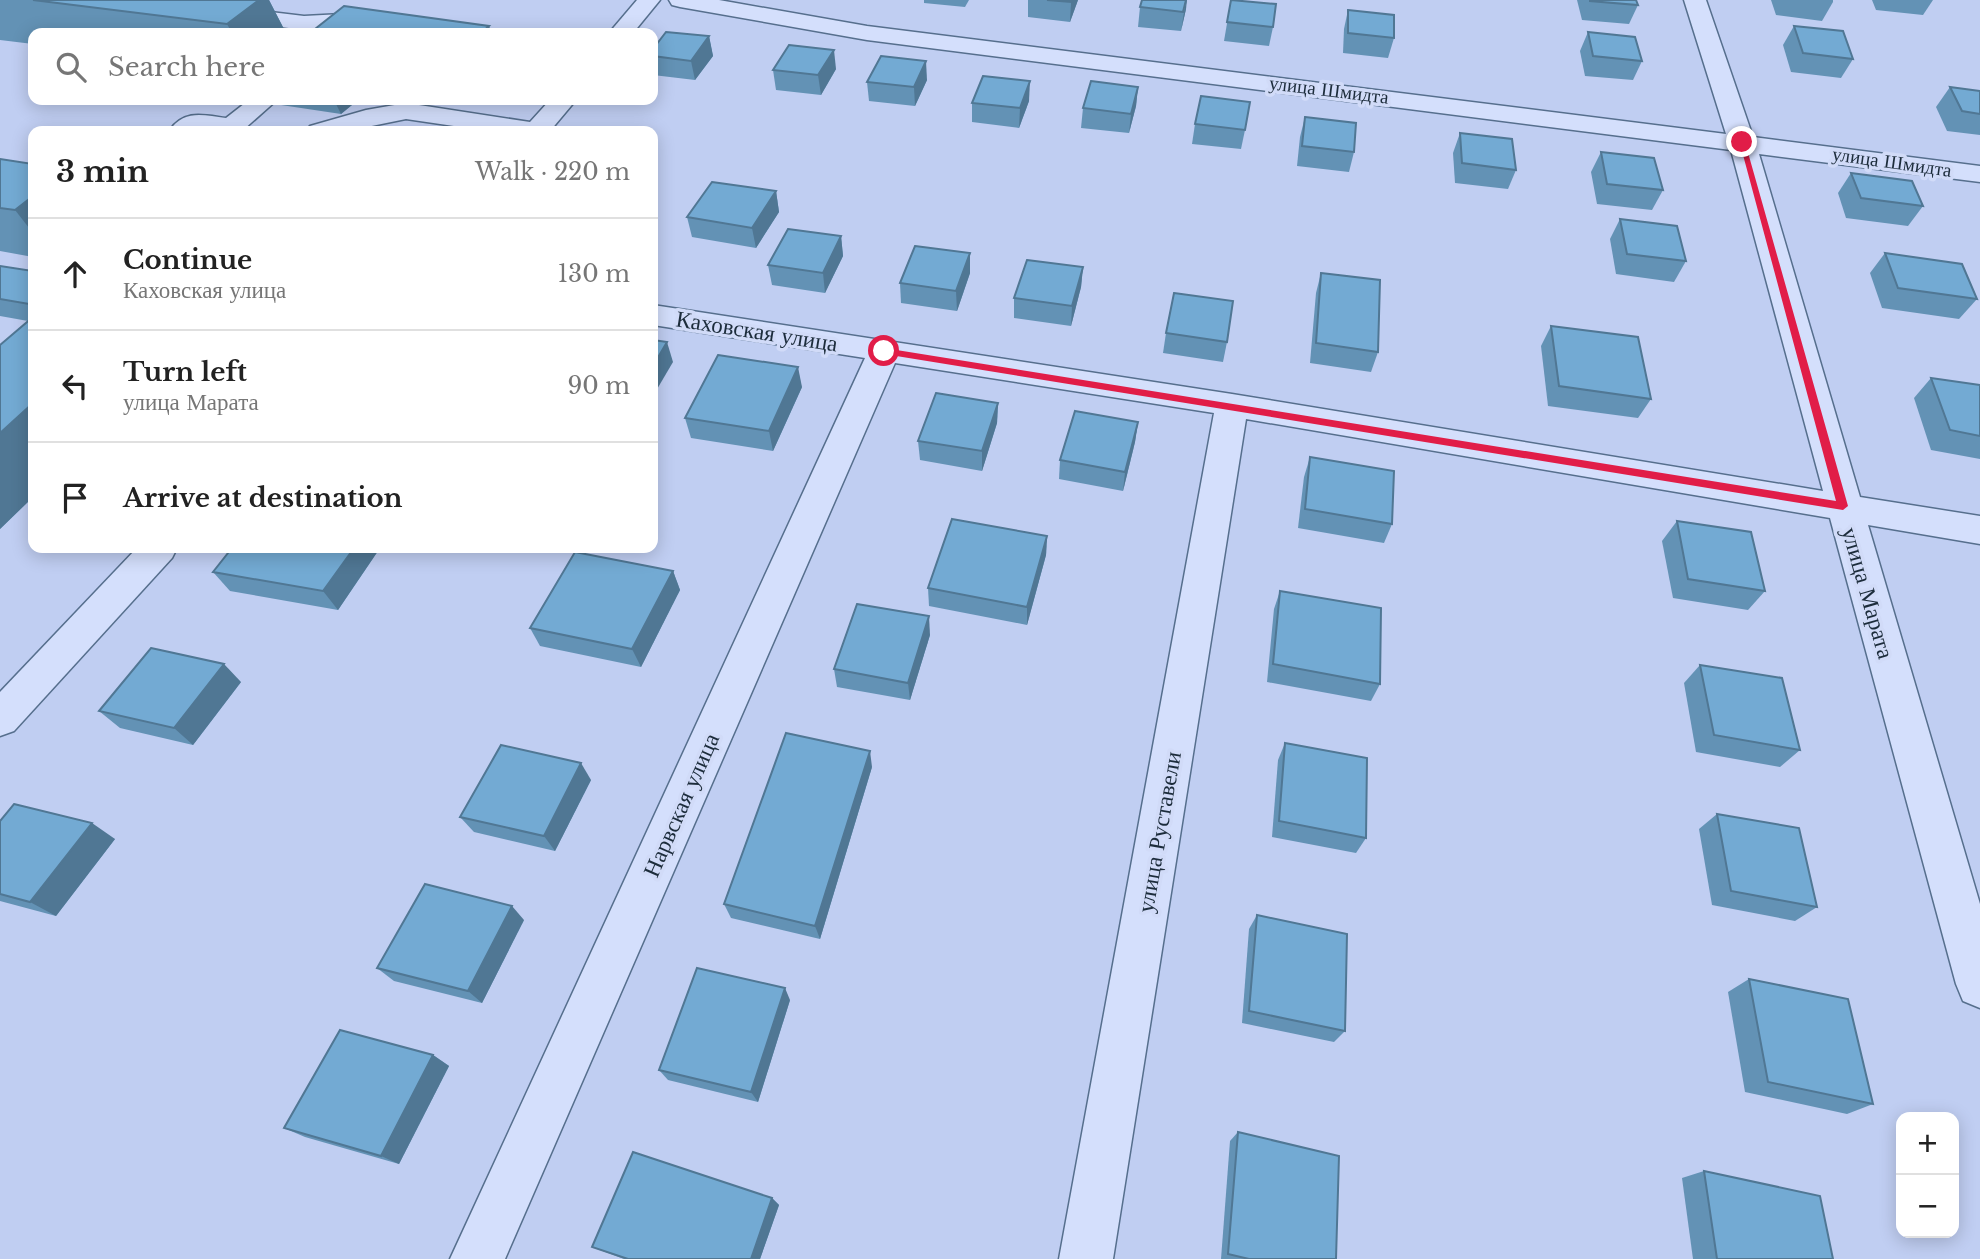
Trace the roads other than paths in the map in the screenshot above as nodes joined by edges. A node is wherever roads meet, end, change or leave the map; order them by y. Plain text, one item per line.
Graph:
1 (385, 0) edge
2 (649, 0) edge
3 (680, 0) edge
4 (1695, 0) edge
5 (210, 12) edge
6 (353, 27) edge
7 (372, 28) edge
8 (625, 28) edge
9 (258, 105) edge
10 (559, 105) edge
11 (188, 126) edge
12 (225, 126) edge
13 (232, 126) edge
14 (336, 126) edge
15 (504, 126) edge
16 (541, 126) edge
17 (1742, 142) junction
18 (1980, 174) edge
19 (658, 316) edge
20 (884, 351) junction
21 (1232, 405) junction
22 (1843, 506) junction
23 (1980, 530) edge
24 (154, 553) edge
25 (0, 719) edge
26 (1980, 984) edge
27 (477, 1259) edge
28 (1086, 1259) edge

1 - 6 street
2 - 8 street
3 - 17 street, улица Шмидта
4 - 17 street, улица Марата
5 - 6 street
6 - 7 street
9 - 13 street
10 - 16 street
11 - 12 street
14 - 15 street
17 - 18 street, улица Шмидта
17 - 22 street, улица Марата
19 - 20 street, Каховская улица
20 - 21 street, Каховская улица
20 - 27 street, Нарвская улица
21 - 22 street, Каховская улица
21 - 28 street, улица Руставели
22 - 23 street, Каховская улица
22 - 26 street, улица Марата
24 - 25 street

